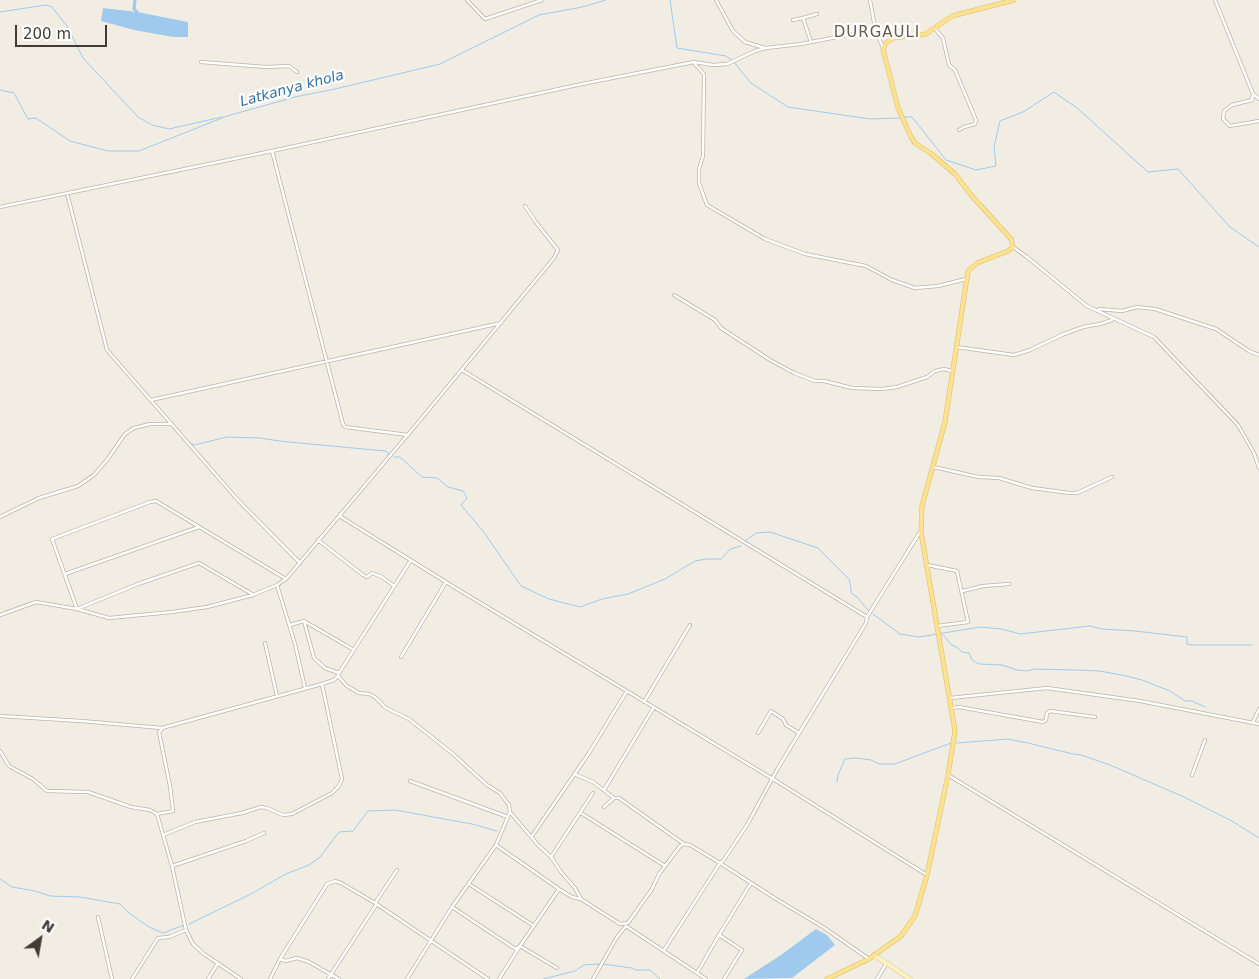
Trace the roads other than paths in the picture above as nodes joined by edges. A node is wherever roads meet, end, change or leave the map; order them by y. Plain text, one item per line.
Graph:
1 (467, 0) edge
2 (542, 0) edge
3 (716, 0) edge
4 (870, 0) edge
5 (1014, 0) edge
6 (1215, 0) edge
7 (817, 14) dead end
8 (803, 18) junction
9 (794, 20) dead end
10 (935, 30) junction
11 (877, 33) junction
12 (899, 37) junction
13 (811, 42) junction
14 (766, 48) junction
15 (883, 49) junction
16 (201, 62) dead end
17 (694, 62) junction
18 (296, 72) dead end
19 (1253, 94) junction
20 (1259, 100) edge
21 (1259, 122) edge
22 (959, 130) dead end
23 (272, 151) junction
24 (66, 193) junction
25 (0, 206) edge
26 (525, 206) dead end
27 (1013, 247) junction
28 (966, 279) junction
29 (674, 295) dead end
30 (1097, 311) junction
31 (1114, 319) junction
32 (502, 322) junction
33 (956, 347) junction
34 (1259, 355) edge
35 (327, 360) junction
36 (462, 370) junction
37 (953, 371) junction
38 (151, 400) junction
39 (171, 424) junction
40 (408, 435) junction
41 (934, 467) junction
42 (1259, 468) edge
43 (1112, 477) dead end
44 (340, 514) junction
45 (0, 517) edge
46 (199, 527) junction
47 (921, 532) junction
48 (318, 540) junction
49 (411, 560) junction
50 (300, 563) junction
51 (927, 565) junction
52 (65, 574) junction
53 (286, 579) junction
54 (446, 582) junction
55 (1009, 584) dead end
56 (277, 585) junction
57 (394, 586) junction
58 (963, 591) junction
59 (253, 595) junction
60 (77, 609) junction
61 (0, 615) edge
62 (868, 617) junction
63 (304, 621) junction
64 (290, 625) junction
65 (690, 625) dead end
66 (937, 626) junction
67 (265, 643) dead end
68 (354, 650) junction
69 (401, 657) dead end
70 (338, 675) junction
71 (322, 684) junction
72 (305, 688) junction
73 (627, 691) junction
74 (277, 696) junction
75 (950, 698) junction
76 (644, 702) junction
77 (654, 708) junction
78 (952, 708) junction
79 (1259, 709) edge
80 (0, 716) edge
81 (1095, 717) dead end
82 (1253, 722) junction
83 (1259, 724) edge
84 (162, 728) junction
85 (758, 733) dead end
86 (799, 733) junction
87 (1204, 740) dead end
88 (0, 751) edge
89 (574, 774) junction
90 (948, 775) junction
91 (1192, 775) dead end
92 (773, 779) junction
93 (410, 781) dead end
94 (604, 790) junction
95 (593, 793) dead end
96 (614, 798) junction
97 (604, 807) dead end
98 (510, 812) junction
99 (581, 813) junction
100 (157, 814) junction
101 (508, 817) junction
102 (264, 833) dead end
103 (163, 835) junction
104 (532, 836) junction
105 (684, 844) junction
106 (496, 845) junction
107 (551, 857) junction
108 (720, 863) junction
109 (172, 866) junction
110 (665, 866) junction
111 (397, 870) dead end
112 (927, 875) junction
113 (752, 883) junction
114 (469, 884) junction
115 (558, 889) junction
116 (581, 899) junction
117 (376, 904) junction
118 (452, 907) junction
119 (98, 917) dead end
120 (627, 925) junction
121 (534, 926) junction
122 (186, 930) junction
123 (720, 935) junction
124 (432, 941) junction
125 (520, 946) junction
126 (664, 950) junction
127 (874, 955) junction
128 (869, 958) junction
129 (280, 959) junction
130 (218, 963) junction
131 (886, 964) junction
132 (1259, 964) edge
133 (557, 968) dead end
134 (697, 973) junction
135 (331, 974) junction
136 (112, 979) edge
137 (132, 979) edge
138 (208, 979) edge
139 (241, 979) edge
140 (270, 979) edge
141 (328, 979) edge
142 (339, 979) edge
143 (407, 979) edge
144 (488, 979) edge
145 (500, 979) edge
146 (593, 979) edge
147 (706, 979) edge
148 (724, 979) edge
149 (827, 979) edge
150 (876, 979) edge
151 (910, 979) edge

1 - 2 street
3 - 14 street
4 - 11 street
5 - 10 main road
6 - 19 street
7 - 8 street
8 - 9 street
8 - 13 street
10 - 12 main road
10 - 22 street
11 - 12 street
11 - 13 street
11 - 15 street
12 - 15 main road
13 - 14 street
14 - 17 street
15 - 27 main road
16 - 18 street
17 - 23 street
17 - 28 street
19 - 20 street
19 - 21 street
23 - 24 street
23 - 35 street
24 - 25 street
24 - 38 street
26 - 32 street
27 - 28 main road
27 - 30 street
28 - 33 main road
29 - 37 street
30 - 31 street
30 - 34 street
31 - 33 street
31 - 42 street
32 - 35 street
32 - 36 street
33 - 37 main road
35 - 38 street
35 - 40 street
36 - 40 street
36 - 62 street
37 - 41 main road
38 - 39 street
39 - 45 street
39 - 50 street
40 - 44 street
41 - 43 street
41 - 47 main road
44 - 48 street
44 - 49 street
46 - 52 street
46 - 52 street
46 - 53 street
47 - 51 main road
47 - 62 street
48 - 50 street
48 - 57 street
49 - 54 street
49 - 57 street
50 - 53 street
51 - 58 street
51 - 66 main road
52 - 60 street
53 - 56 street
54 - 69 street
54 - 73 street
55 - 58 street
56 - 59 street
56 - 64 street
57 - 68 street
58 - 66 street
59 - 60 street
59 - 60 street
60 - 61 street
62 - 86 street
63 - 64 street
63 - 68 street
63 - 70 street
64 - 72 street
65 - 76 street
66 - 75 main road
67 - 74 street
68 - 70 street
70 - 71 street
70 - 98 street
71 - 72 street
71 - 103 street
72 - 74 street
73 - 76 street
73 - 89 street
74 - 84 street
75 - 78 main road
75 - 82 street
76 - 77 street
77 - 92 street
77 - 94 street
78 - 81 street
78 - 90 main road
79 - 82 street
80 - 84 street
82 - 83 street
84 - 100 street
85 - 86 street
86 - 92 street
87 - 91 street
88 - 100 street
89 - 94 street
89 - 104 street
90 - 112 main road
90 - 132 street
92 - 108 street
92 - 112 street
93 - 101 street
94 - 96 street
95 - 99 street
96 - 97 street
96 - 105 street
98 - 101 street
98 - 104 street
99 - 107 street
99 - 110 street
100 - 103 street
101 - 106 street
102 - 109 street
103 - 109 street
104 - 107 street
105 - 108 street
105 - 110 street
106 - 114 street
106 - 115 street
107 - 116 street
108 - 113 street
108 - 126 street
109 - 122 street
110 - 120 street
111 - 117 street
112 - 127 main road
113 - 123 street
113 - 128 street
114 - 118 street
114 - 121 street
115 - 116 street
115 - 121 street
116 - 120 street
117 - 124 street
117 - 129 street
117 - 135 street
118 - 124 street
118 - 125 street
119 - 136 street
120 - 126 street
120 - 146 street
121 - 125 street
122 - 130 street
122 - 137 street
123 - 134 street
123 - 148 street
124 - 143 street
124 - 144 street
125 - 133 street
125 - 145 street
126 - 134 street
127 - 128 main road
127 - 131 street
128 - 149 main road
129 - 135 street
129 - 140 street
130 - 138 street
130 - 139 street
131 - 150 street
131 - 151 street
134 - 147 street
135 - 141 street
135 - 142 street

